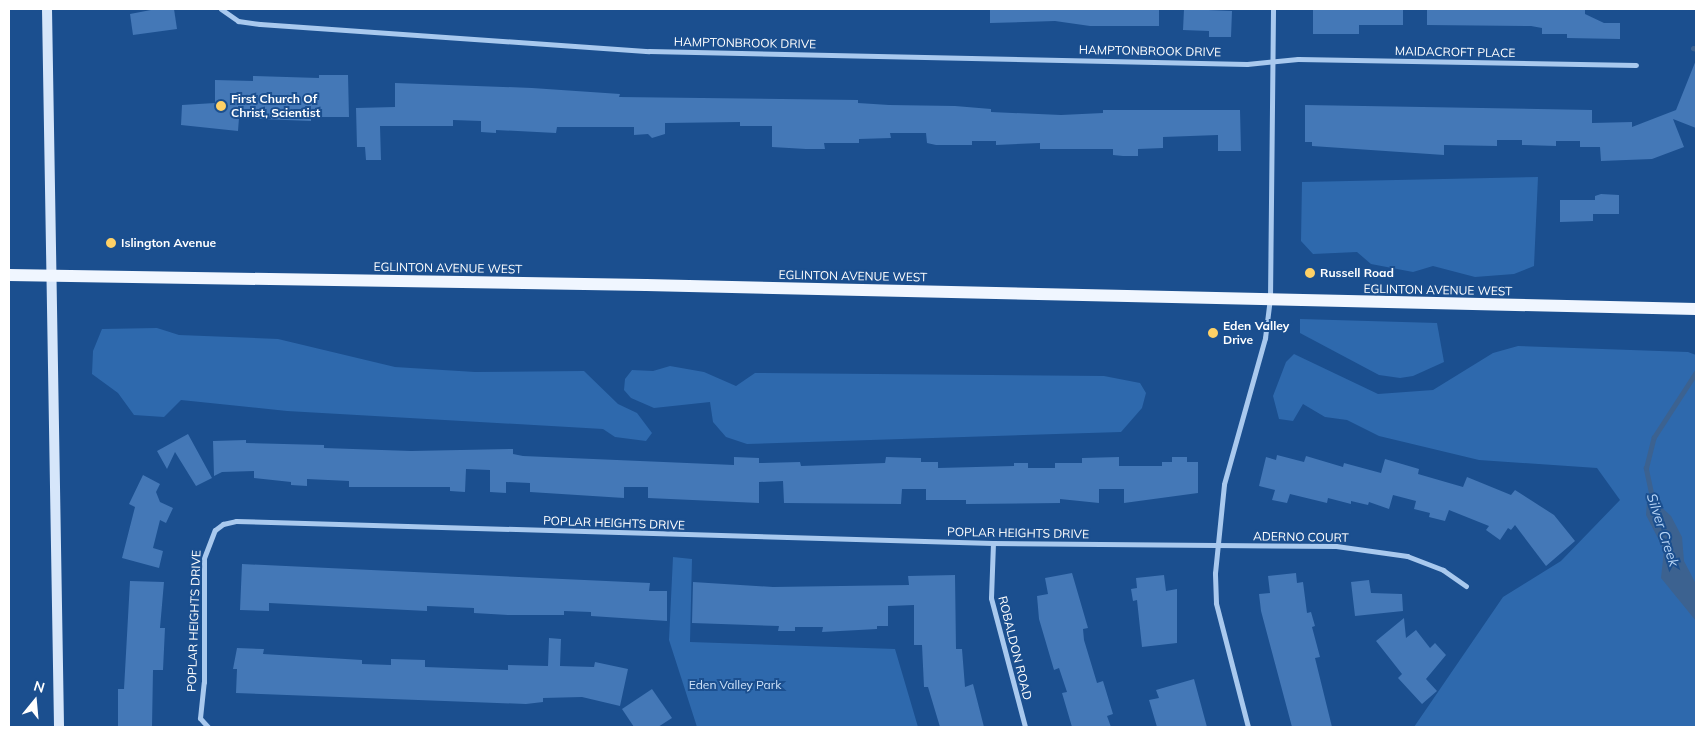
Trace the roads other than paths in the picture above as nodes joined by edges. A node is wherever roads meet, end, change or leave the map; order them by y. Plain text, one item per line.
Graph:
1 (47, 9) edge
2 (221, 9) edge
3 (1273, 9) edge
4 (1273, 61) junction
5 (1636, 65) dead end
6 (9, 275) edge
7 (50, 275) junction
8 (1270, 298) junction
9 (1696, 309) edge
10 (993, 543) junction
11 (1217, 544) junction
12 (1466, 586) dead end
13 (59, 727) edge
14 (208, 727) edge
15 (1025, 727) edge
16 (1248, 727) edge

1 - 7 main road
2 - 4 street, HAMPTONBROOK DRIVE
3 - 4 street
4 - 5 street, MAIDACROFT PLACE
4 - 8 street
6 - 7 main road, EGLINTON AVENUE WEST
7 - 8 main road, EGLINTON AVENUE WEST
7 - 13 main road
8 - 9 main road, EGLINTON AVENUE WEST
8 - 11 street
10 - 11 street, POPLAR HEIGHTS DRIVE
10 - 14 street, POPLAR HEIGHTS DRIVE
10 - 15 street, ROBALDON ROAD
11 - 12 street, ADERNO COURT
11 - 16 street

